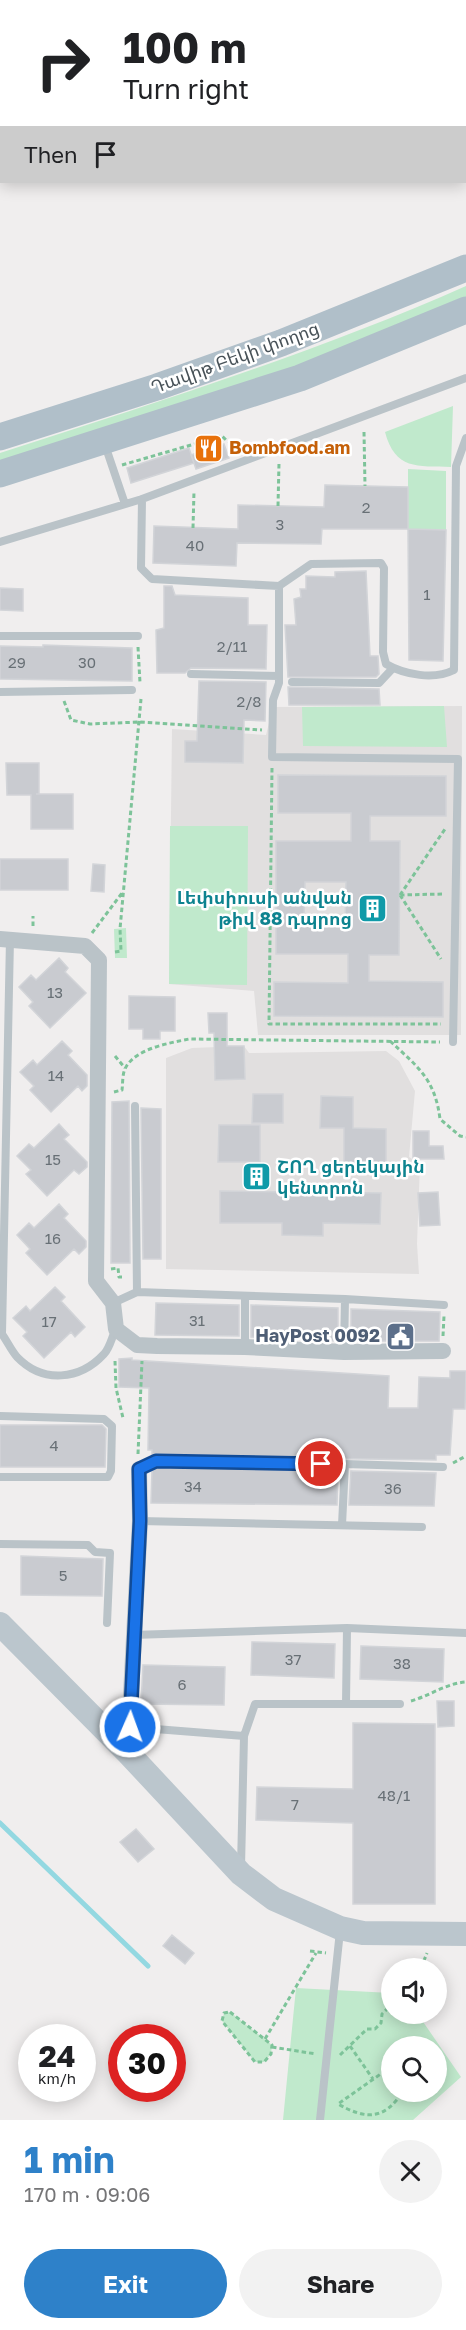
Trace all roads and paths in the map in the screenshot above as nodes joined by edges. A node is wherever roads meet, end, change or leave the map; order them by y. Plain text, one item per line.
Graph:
1 (466, 268) edge
2 (466, 310) edge
3 (466, 378) edge
4 (364, 432) dead end
5 (0, 437) edge
6 (466, 438) edge
7 (205, 440) junction
8 (104, 442) junction
9 (228, 442) dead end
10 (208, 450) dead end
11 (279, 463) dead end
12 (112, 468) junction
13 (0, 474) edge
14 (365, 486) dead end
15 (194, 491) dead end
16 (142, 499) junction
17 (125, 504) junction
18 (278, 506) dead end
19 (193, 528) dead end
20 (0, 542) edge
21 (279, 586) junction
22 (0, 636) edge
23 (138, 636) joint
24 (393, 668) junction
25 (191, 674) dead end
26 (279, 676) junction
27 (291, 682) dead end
28 (63, 690) junction
29 (132, 690) dead end
30 (0, 692) edge
31 (140, 722) junction
32 (272, 731) junction
33 (273, 754) junction
34 (457, 810) junction
35 (123, 891) junction
36 (456, 893) junction
37 (400, 895) junction
38 (92, 933) dead end
39 (5, 939) edge
40 (115, 952) dead end
41 (454, 978) junction
42 (453, 1024) junction
43 (388, 1040) junction
44 (453, 1042) joint
45 (98, 1095) junction
46 (135, 1106) dead end
47 (466, 1137) edge
48 (137, 1292) junction
49 (245, 1296) junction
50 (345, 1299) junction
51 (113, 1304) junction
52 (444, 1305) joint
53 (116, 1329) junction
54 (245, 1347) junction
55 (443, 1350) joint
56 (344, 1352) junction
57 (142, 1359) dead end
58 (115, 1361) dead end
59 (0, 1416) edge
60 (109, 1422) junction
61 (138, 1451) dead end
62 (345, 1464) junction
63 (443, 1467) dead end
64 (139, 1469) joint
65 (0, 1477) edge
66 (140, 1521) junction
67 (342, 1525) junction
68 (422, 1527) dead end
69 (0, 1544) edge
70 (107, 1623) dead end
71 (0, 1624) edge
72 (347, 1628) junction
73 (466, 1633) edge
74 (133, 1635) junction
75 (466, 1682) edge
76 (346, 1704) junction
77 (400, 1704) joint
78 (130, 1727) junction
79 (244, 1736) junction
80 (128, 1753) junction
81 (241, 1874) junction
82 (340, 1928) junction
83 (466, 1934) edge
84 (428, 1951) dead end
85 (316, 1953) dead end
86 (425, 1958) edge
87 (381, 2024) edge
88 (266, 2039) junction
89 (350, 2046) junction
90 (272, 2047) junction
91 (327, 2056) junction
92 (326, 2068) junction
93 (381, 2074) edge
94 (374, 2079) junction
95 (396, 2102) edge
96 (320, 2120) edge

1 - 5 main road, Դավիթ Բեկի փողոց
2 - 8 main road, Դավիթ Բեկի փողոց
3 - 16 lane
4 - 14 path
6 - 24 lane
7 - 9 path
7 - 10 path
7 - 12 path
8 - 12 lane
8 - 13 main road, Դավիթ Բեկի փողոց
11 - 18 path
12 - 17 lane
15 - 19 path
16 - 17 lane
16 - 21 lane
17 - 20 lane
21 - 24 lane
21 - 26 lane
22 - 23 lane
23 - 31 path
24 - 27 lane
25 - 26 lane
26 - 32 lane
28 - 29 lane
28 - 30 lane
28 - 31 path
31 - 32 path
31 - 35 path
32 - 33 lane
33 - 34 lane
33 - 42 path
34 - 36 lane
34 - 37 path
35 - 38 path
35 - 40 path
36 - 37 path
36 - 41 lane
37 - 41 path
39 - 45 street
39 - 53 lane
41 - 42 lane
42 - 44 lane
43 - 44 path
43 - 45 path
43 - 47 path
45 - 51 street
46 - 48 lane
48 - 49 lane
48 - 51 lane
49 - 50 lane
49 - 54 lane
50 - 52 lane
50 - 56 lane
51 - 53 street
52 - 55 path
53 - 54 street
54 - 56 street
55 - 56 street
57 - 61 path
58 - 60 path
59 - 60 lane
60 - 65 lane
62 - 63 lane
62 - 64 lane
62 - 67 lane
64 - 66 street
66 - 67 lane
66 - 74 street
67 - 68 lane
69 - 70 lane
71 - 80 main road
72 - 73 lane
72 - 74 lane
72 - 76 lane
74 - 78 street
75 - 77 path
76 - 77 lane
76 - 79 lane
78 - 79 lane
78 - 80 street
79 - 81 lane
80 - 81 main road
81 - 82 main road
82 - 83 main road
82 - 91 lane
84 - 86 path
85 - 88 path
87 - 89 path
88 - 90 path
88 - 90 path
89 - 92 path
89 - 94 path
90 - 91 path
91 - 92 lane
92 - 96 lane
93 - 94 path
94 - 95 path

